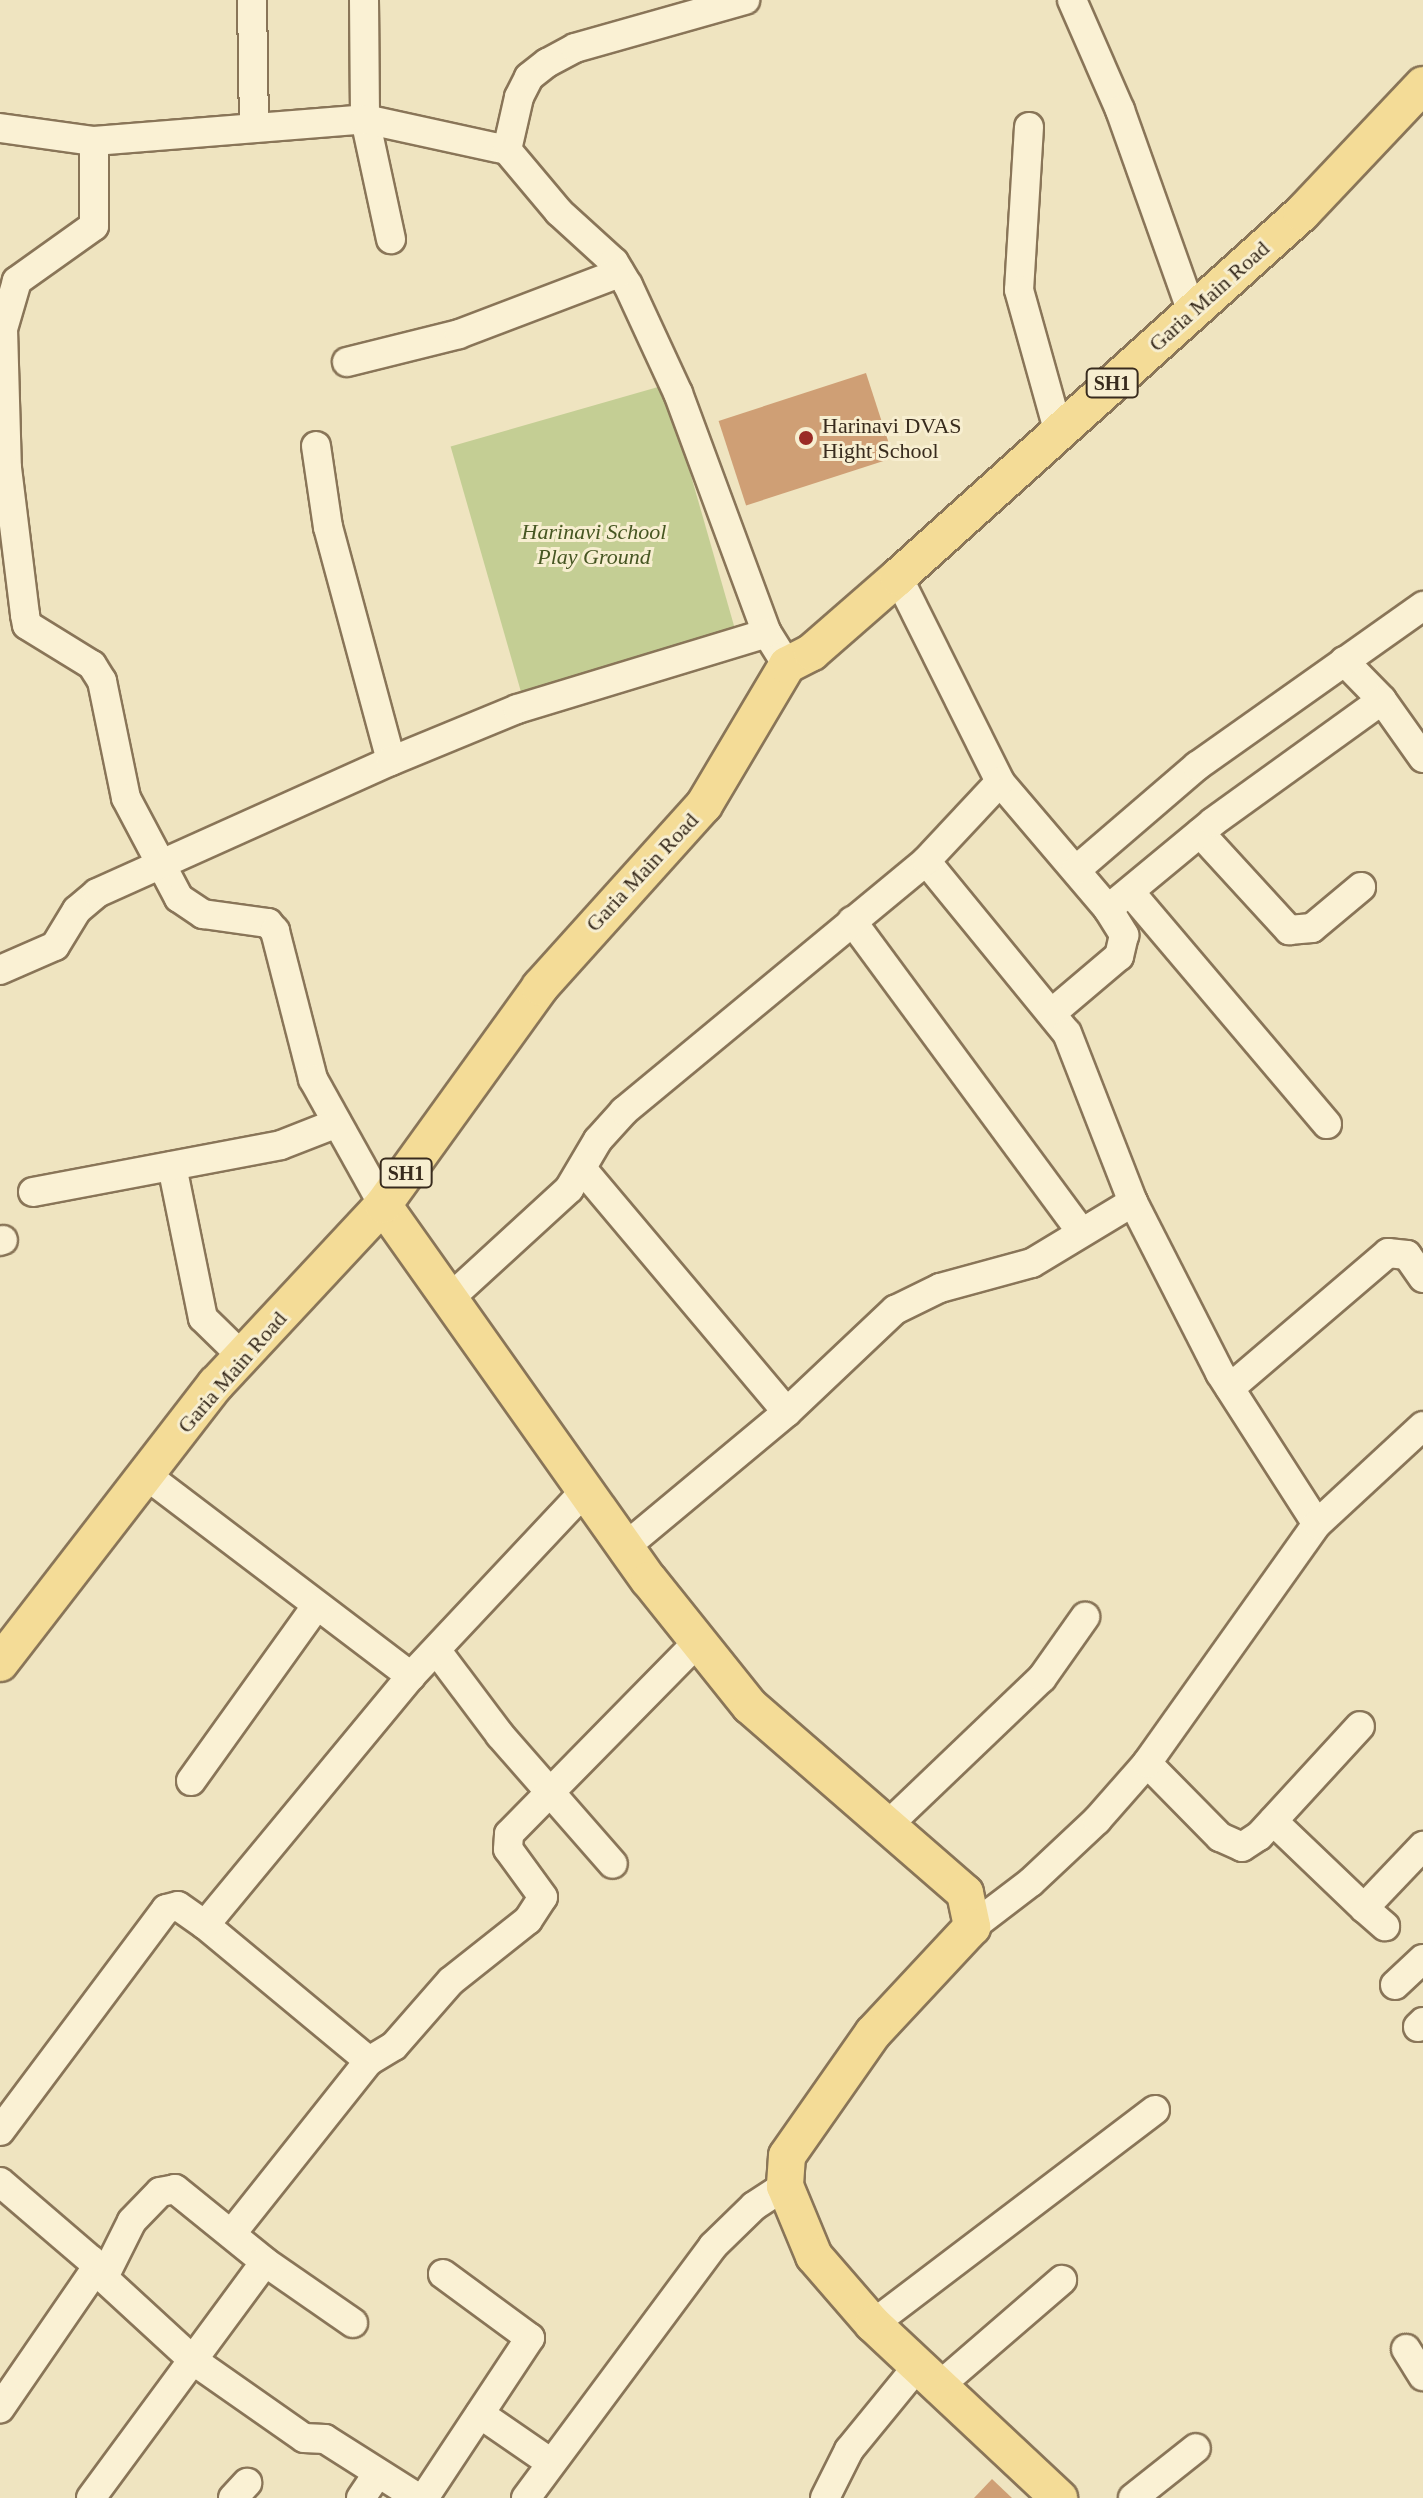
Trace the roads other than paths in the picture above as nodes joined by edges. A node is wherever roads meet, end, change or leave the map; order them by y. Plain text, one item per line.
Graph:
1 (252, 0) edge
2 (364, 0) edge
3 (745, 0) edge
4 (1072, 0) edge
5 (1423, 85) edge
6 (365, 119) junction
7 (1029, 127) dead end
8 (0, 128) edge
9 (254, 128) junction
10 (94, 141) junction
11 (507, 150) junction
12 (391, 239) dead end
13 (620, 273) junction
14 (1192, 312) junction
15 (347, 362) dead end
16 (1059, 433) junction
17 (316, 446) dead end
18 (898, 577) junction
19 (1423, 606) edge
20 (767, 633) junction
21 (1344, 661) junction
22 (787, 665) junction
23 (1382, 700) junction
24 (1423, 758) edge
25 (391, 761) junction
26 (1000, 782) junction
27 (1200, 833) junction
28 (926, 861) junction
29 (163, 868) junction
30 (1076, 870) junction
31 (1361, 887) dead end
32 (1120, 901) junction
33 (852, 921) junction
34 (0, 970) edge
35 (1053, 1012) junction
36 (337, 1123) junction
37 (1327, 1124) dead end
38 (172, 1166) junction
39 (584, 1171) junction
40 (33, 1192) dead end
41 (1133, 1202) junction
42 (383, 1205) junction
43 (1081, 1232) junction
44 (1423, 1278) edge
45 (449, 1299) junction
46 (242, 1356) junction
47 (1230, 1388) junction
48 (787, 1412) junction
49 (1419, 1437) edge
50 (146, 1475) junction
51 (585, 1491) junction
52 (1317, 1524) junction
53 (625, 1547) junction
54 (317, 1605) junction
55 (1085, 1617) dead end
56 (698, 1642) junction
57 (437, 1651) junction
58 (0, 1663) edge
59 (411, 1676) junction
60 (1360, 1726) dead end
61 (1147, 1763) junction
62 (191, 1781) dead end
63 (548, 1792) junction
64 (1273, 1821) junction
65 (887, 1826) junction
66 (1423, 1846) edge
67 (613, 1864) dead end
68 (205, 1925) junction
69 (972, 1927) junction
70 (1423, 1959) edge
71 (1395, 1985) dead end
72 (369, 2061) junction
73 (1155, 2110) dead end
74 (0, 2131) edge
75 (0, 2182) edge
76 (785, 2186) junction
77 (232, 2233) junction
78 (265, 2262) junction
79 (100, 2272) junction
80 (443, 2274) dead end
81 (1062, 2280) dead end
82 (353, 2323) dead end
83 (873, 2324) junction
84 (1406, 2349) dead end
85 (194, 2361) junction
86 (1423, 2376) edge
87 (928, 2377) junction
88 (0, 2408) edge
89 (480, 2414) junction
90 (1196, 2448) dead end
91 (551, 2463) junction
92 (378, 2473) junction
93 (95, 2496) edge
94 (361, 2498) edge
95 (421, 2498) edge
96 (526, 2498) edge
97 (825, 2498) edge
98 (1059, 2498) edge
99 (1133, 2498) edge

1 - 9 street
2 - 6 street
3 - 11 street
4 - 14 street
5 - 14 main road, Garia Main Road / SH1
6 - 9 street
6 - 11 street
6 - 12 street
7 - 16 street
8 - 10 street
9 - 10 street
10 - 29 street
11 - 13 street
13 - 15 street
13 - 20 street
14 - 16 main road, Garia Main Road / SH1
16 - 18 main road, Garia Main Road / SH1
17 - 25 street
18 - 22 main road, Garia Main Road / SH1
18 - 26 street
19 - 21 street
20 - 22 street
20 - 25 street
21 - 23 street
21 - 30 street
22 - 42 main road, Garia Main Road / SH1
23 - 24 street
23 - 27 street
25 - 29 street
26 - 28 street
26 - 30 street
27 - 31 street
27 - 32 street
28 - 33 street
28 - 35 street
29 - 34 street
29 - 36 street
30 - 32 street
32 - 35 street
32 - 37 street
33 - 39 street
33 - 43 street
35 - 41 street
36 - 38 street
36 - 42 street
38 - 40 street
38 - 46 street
39 - 45 street
39 - 48 street
41 - 43 street
41 - 47 street
42 - 45 main road
42 - 46 main road, Garia Main Road / SH1
43 - 48 street
44 - 47 street
45 - 51 main road
46 - 50 main road, Garia Main Road / SH1
47 - 52 street
48 - 53 street
49 - 52 street
50 - 54 street
50 - 58 main road, Garia Main Road / SH1
51 - 53 main road
51 - 57 street
52 - 61 street
53 - 56 main road
54 - 59 street
54 - 62 street
55 - 65 street
56 - 63 street
56 - 65 main road
57 - 59 street
57 - 63 street
59 - 68 street
60 - 64 street
61 - 64 street
61 - 69 street
63 - 67 street
63 - 72 street
64 - 66 street
65 - 69 main road
68 - 72 street
68 - 74 street
69 - 76 main road
70 - 71 street
72 - 77 street
73 - 83 street
75 - 79 street
76 - 83 main road
76 - 91 street
77 - 78 street
77 - 79 street
78 - 82 street
78 - 85 street
79 - 85 street
79 - 88 street
80 - 89 street
81 - 87 street
83 - 87 main road
84 - 86 street
85 - 92 street
85 - 93 street
87 - 97 street
87 - 98 main road
89 - 91 street
89 - 95 street
90 - 99 street
91 - 96 street
92 - 94 street
92 - 95 street

